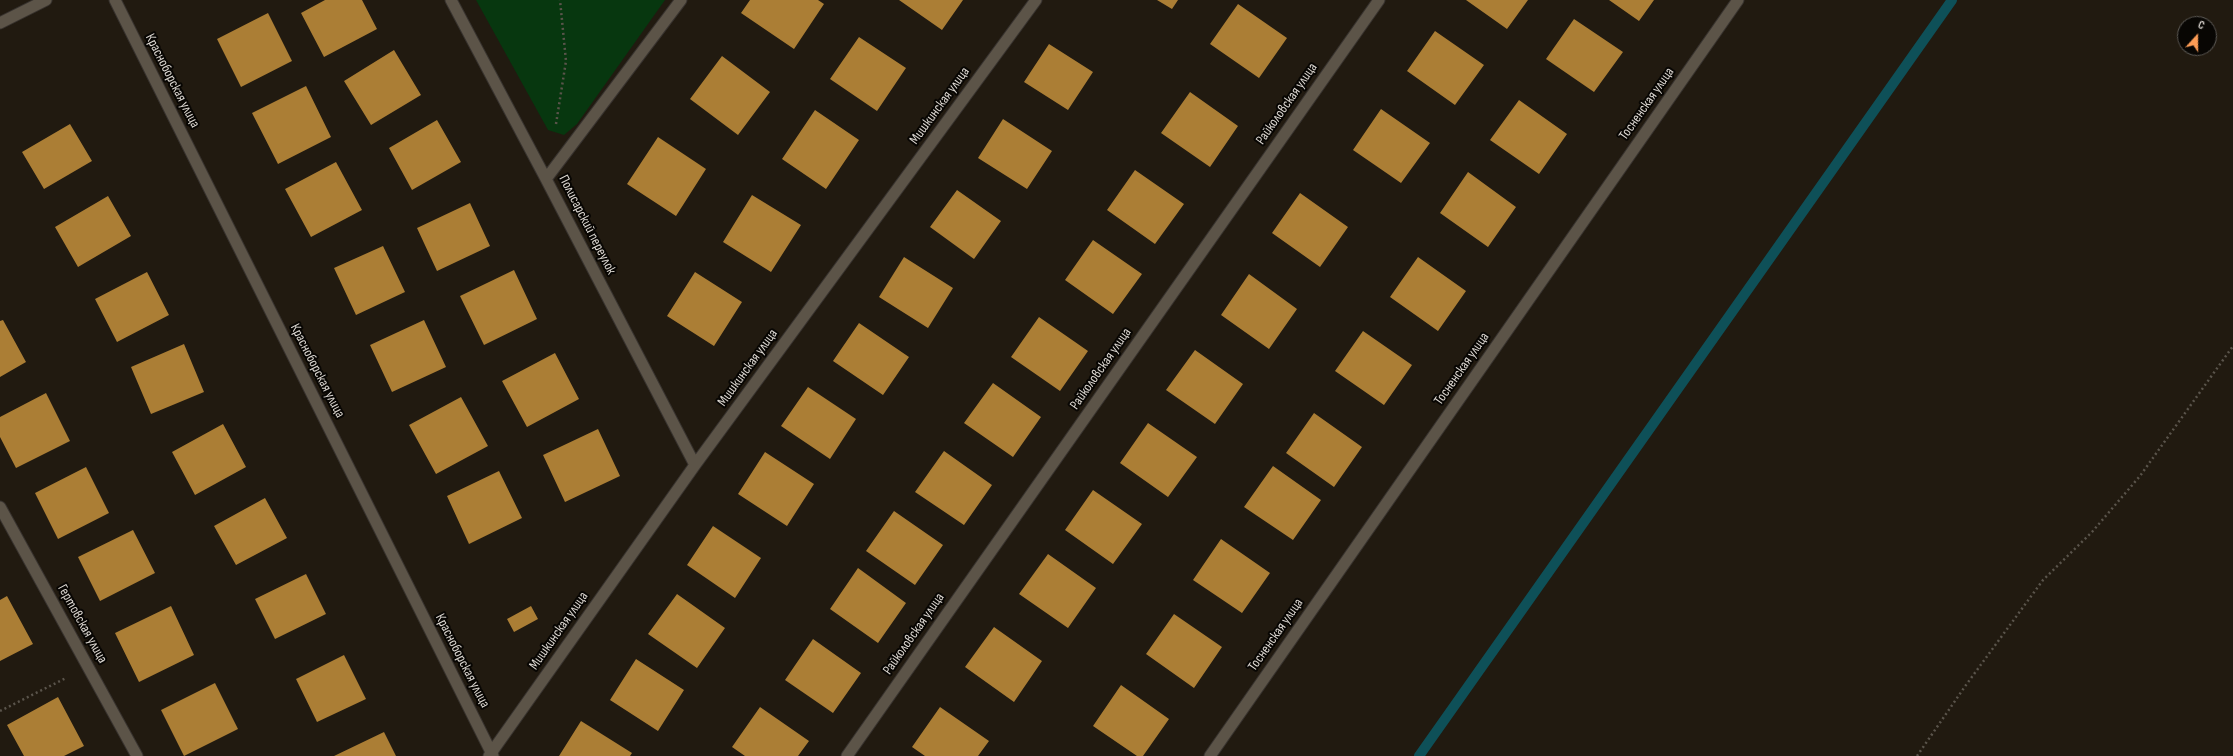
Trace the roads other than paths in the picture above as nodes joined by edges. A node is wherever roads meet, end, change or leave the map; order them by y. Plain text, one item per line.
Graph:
1 (46, 0) edge
2 (115, 0) edge
3 (451, 0) edge
4 (681, 0) edge
5 (1036, 0) edge
6 (1379, 0) edge
7 (1738, 0) edge
8 (0, 23) edge
9 (546, 179) junction
10 (695, 465) junction
11 (0, 507) edge
12 (491, 755) edge
13 (137, 756) edge
14 (847, 756) edge
15 (1210, 756) edge

1 - 8 street
2 - 12 street, Красноборская улица
3 - 9 street, Полисарский переулок
4 - 9 street
5 - 10 street, Мишкинская улица
6 - 14 street, Райколовская улица
7 - 15 street, Тосненская улица
9 - 10 street, Полисарский переулок
10 - 12 street, Мишкинская улица
11 - 13 street, Гертовская улица

